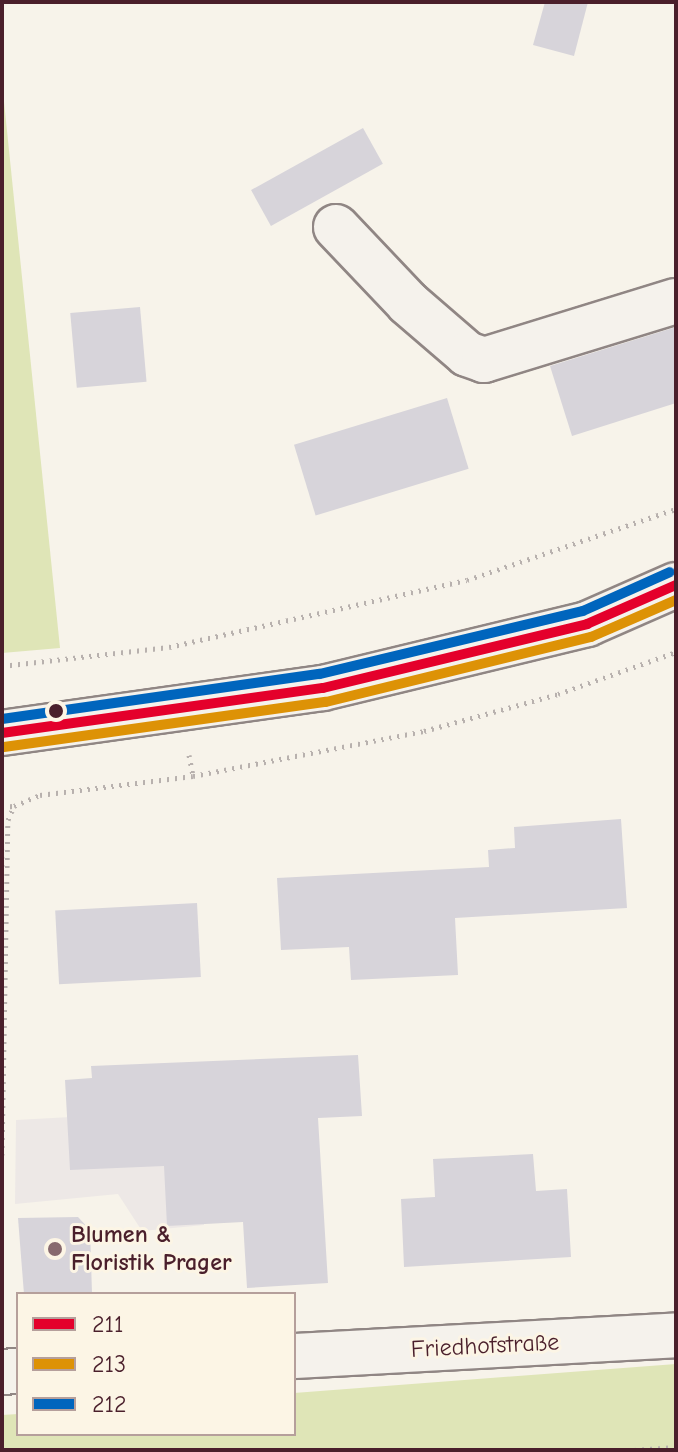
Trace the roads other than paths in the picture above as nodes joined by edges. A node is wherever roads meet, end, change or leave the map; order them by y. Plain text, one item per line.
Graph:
1 (336, 227) dead end
2 (676, 301) edge
3 (676, 585) edge
4 (2, 733) edge
5 (676, 1335) edge
6 (296, 1356) edge

1 - 2 main road
3 - 4 main road
5 - 6 main road, Friedhofstraße

